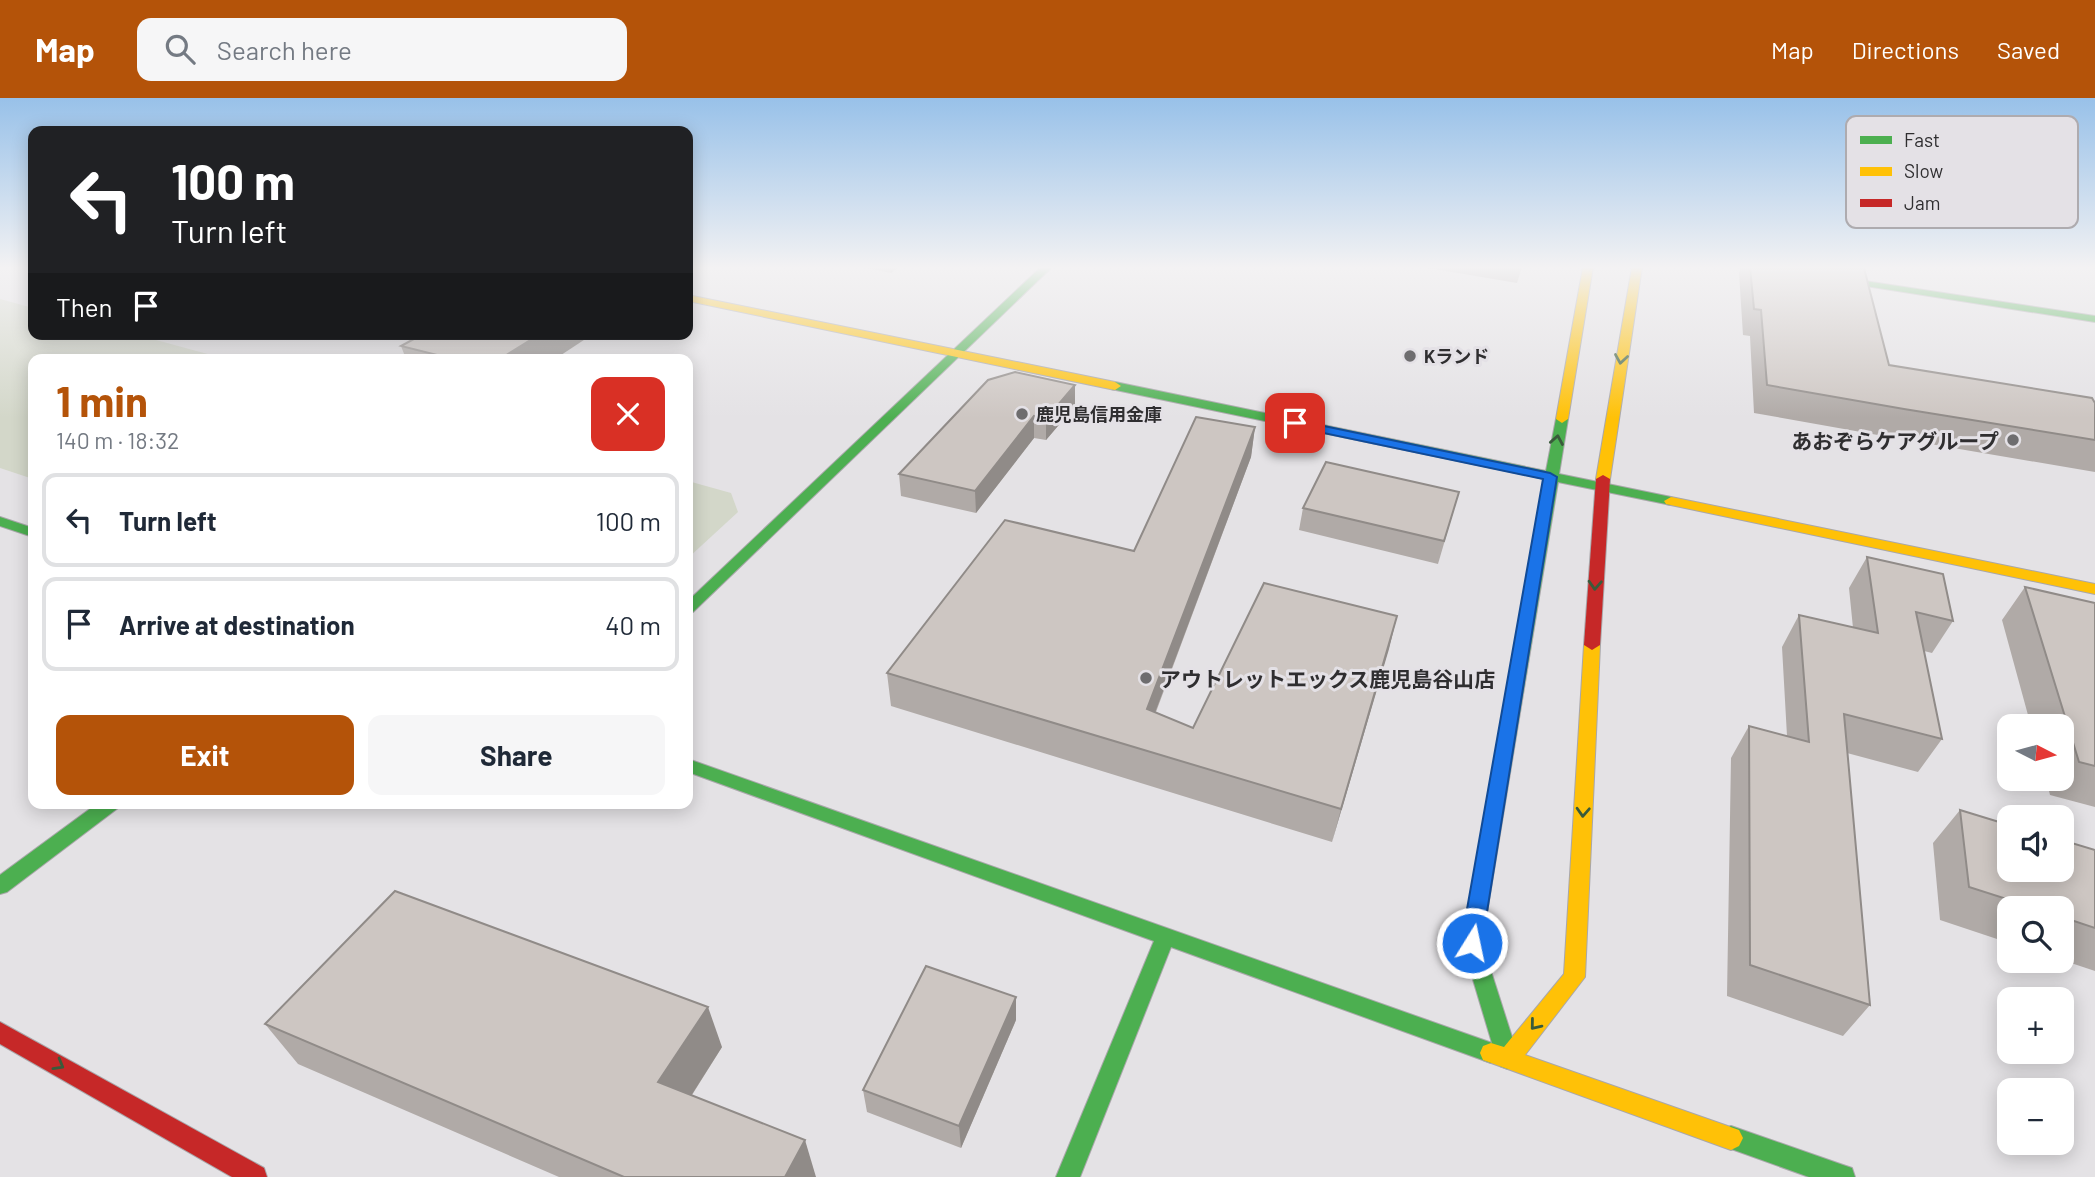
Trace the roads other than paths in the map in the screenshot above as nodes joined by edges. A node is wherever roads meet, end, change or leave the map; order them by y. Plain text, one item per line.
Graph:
1 (783, 317) edge
2 (994, 317) edge
3 (1579, 317) edge
4 (1629, 317) edge
5 (957, 353) junction
6 (1550, 477) junction
7 (1602, 487) junction
8 (0, 521) edge
9 (28, 531) edge
10 (2095, 589) edge
11 (693, 604) edge
12 (693, 767) edge
13 (104, 809) edge
14 (0, 886) edge
15 (1165, 938) junction
16 (0, 1032) edge
17 (1508, 1059) junction
18 (255, 1177) edge
19 (1068, 1177) edge
20 (1843, 1177) edge

1 - 5 street
2 - 5 street
6 -> 3 street
4 -> 7 street
5 - 6 street
5 - 11 street
6 - 7 street
6 - 17 street
7 - 10 street
7 -> 17 street
8 - 9 street
12 - 15 street
13 - 14 street
15 - 17 street
15 - 19 street
16 -> 18 street
17 - 20 street

